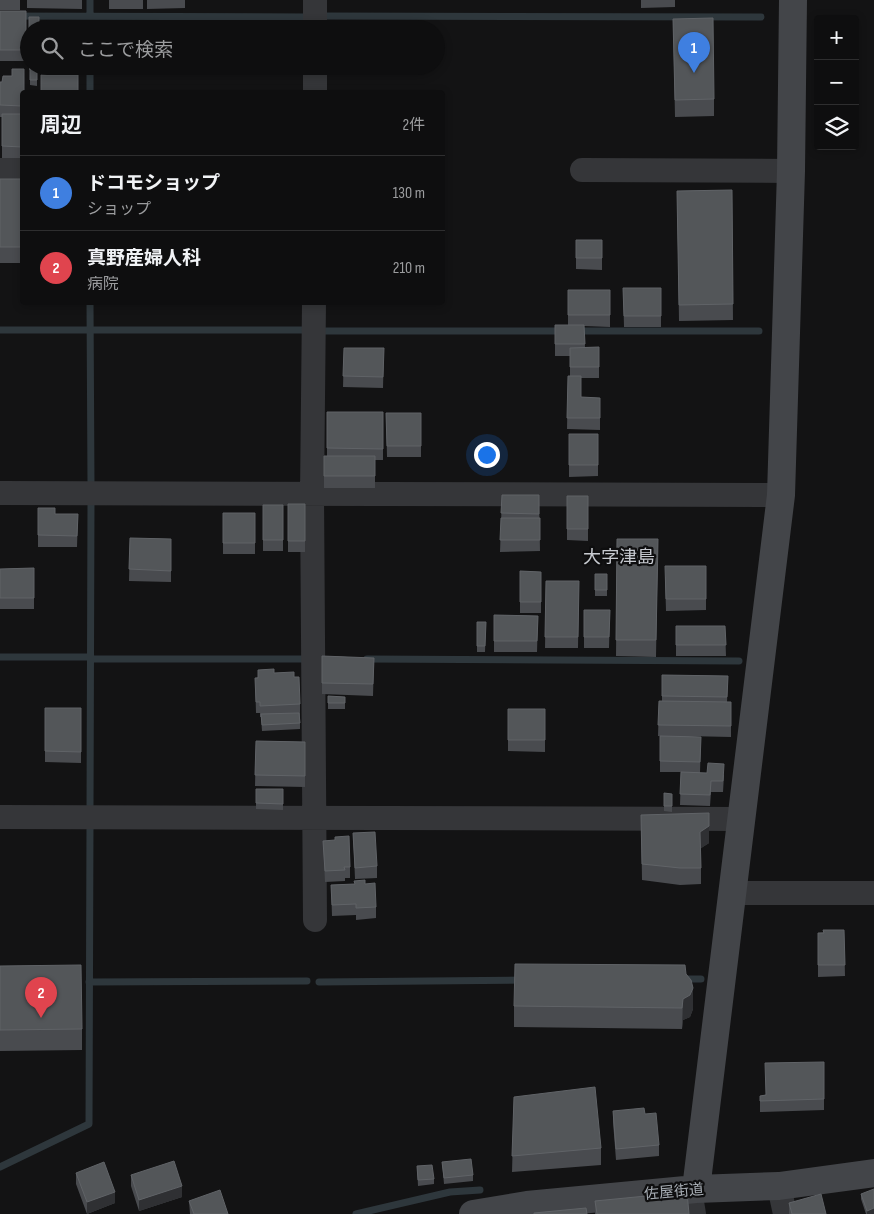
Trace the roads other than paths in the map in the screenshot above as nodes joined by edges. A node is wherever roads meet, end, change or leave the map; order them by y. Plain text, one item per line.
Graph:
1 (315, 0) edge
2 (793, 0) edge
3 (315, 20) edge
4 (315, 75) edge
5 (315, 90) edge
6 (0, 170) edge
7 (20, 170) edge
8 (582, 170) dead end
9 (790, 171) junction
10 (314, 305) edge
11 (0, 492) edge
12 (312, 495) junction
13 (781, 495) junction
14 (0, 817) edge
15 (314, 818) junction
16 (742, 819) junction
17 (734, 893) junction
18 (874, 893) edge
19 (315, 920) dead end
20 (874, 1173) edge
21 (779, 1186) junction
22 (694, 1198) edge
23 (473, 1214) edge
24 (784, 1214) edge

1 - 3 street
2 - 9 street
4 - 5 street
6 - 7 street
8 - 9 street
9 - 13 street
10 - 12 street
11 - 12 street
12 - 13 street
12 - 15 street
13 - 16 street
14 - 15 street
15 - 16 street
15 - 19 street
16 - 17 street
17 - 18 street
17 - 22 street
20 - 21 street, 佐屋街道
21 - 22 street, 佐屋街道
21 - 24 street
22 - 23 street, 佐屋街道

